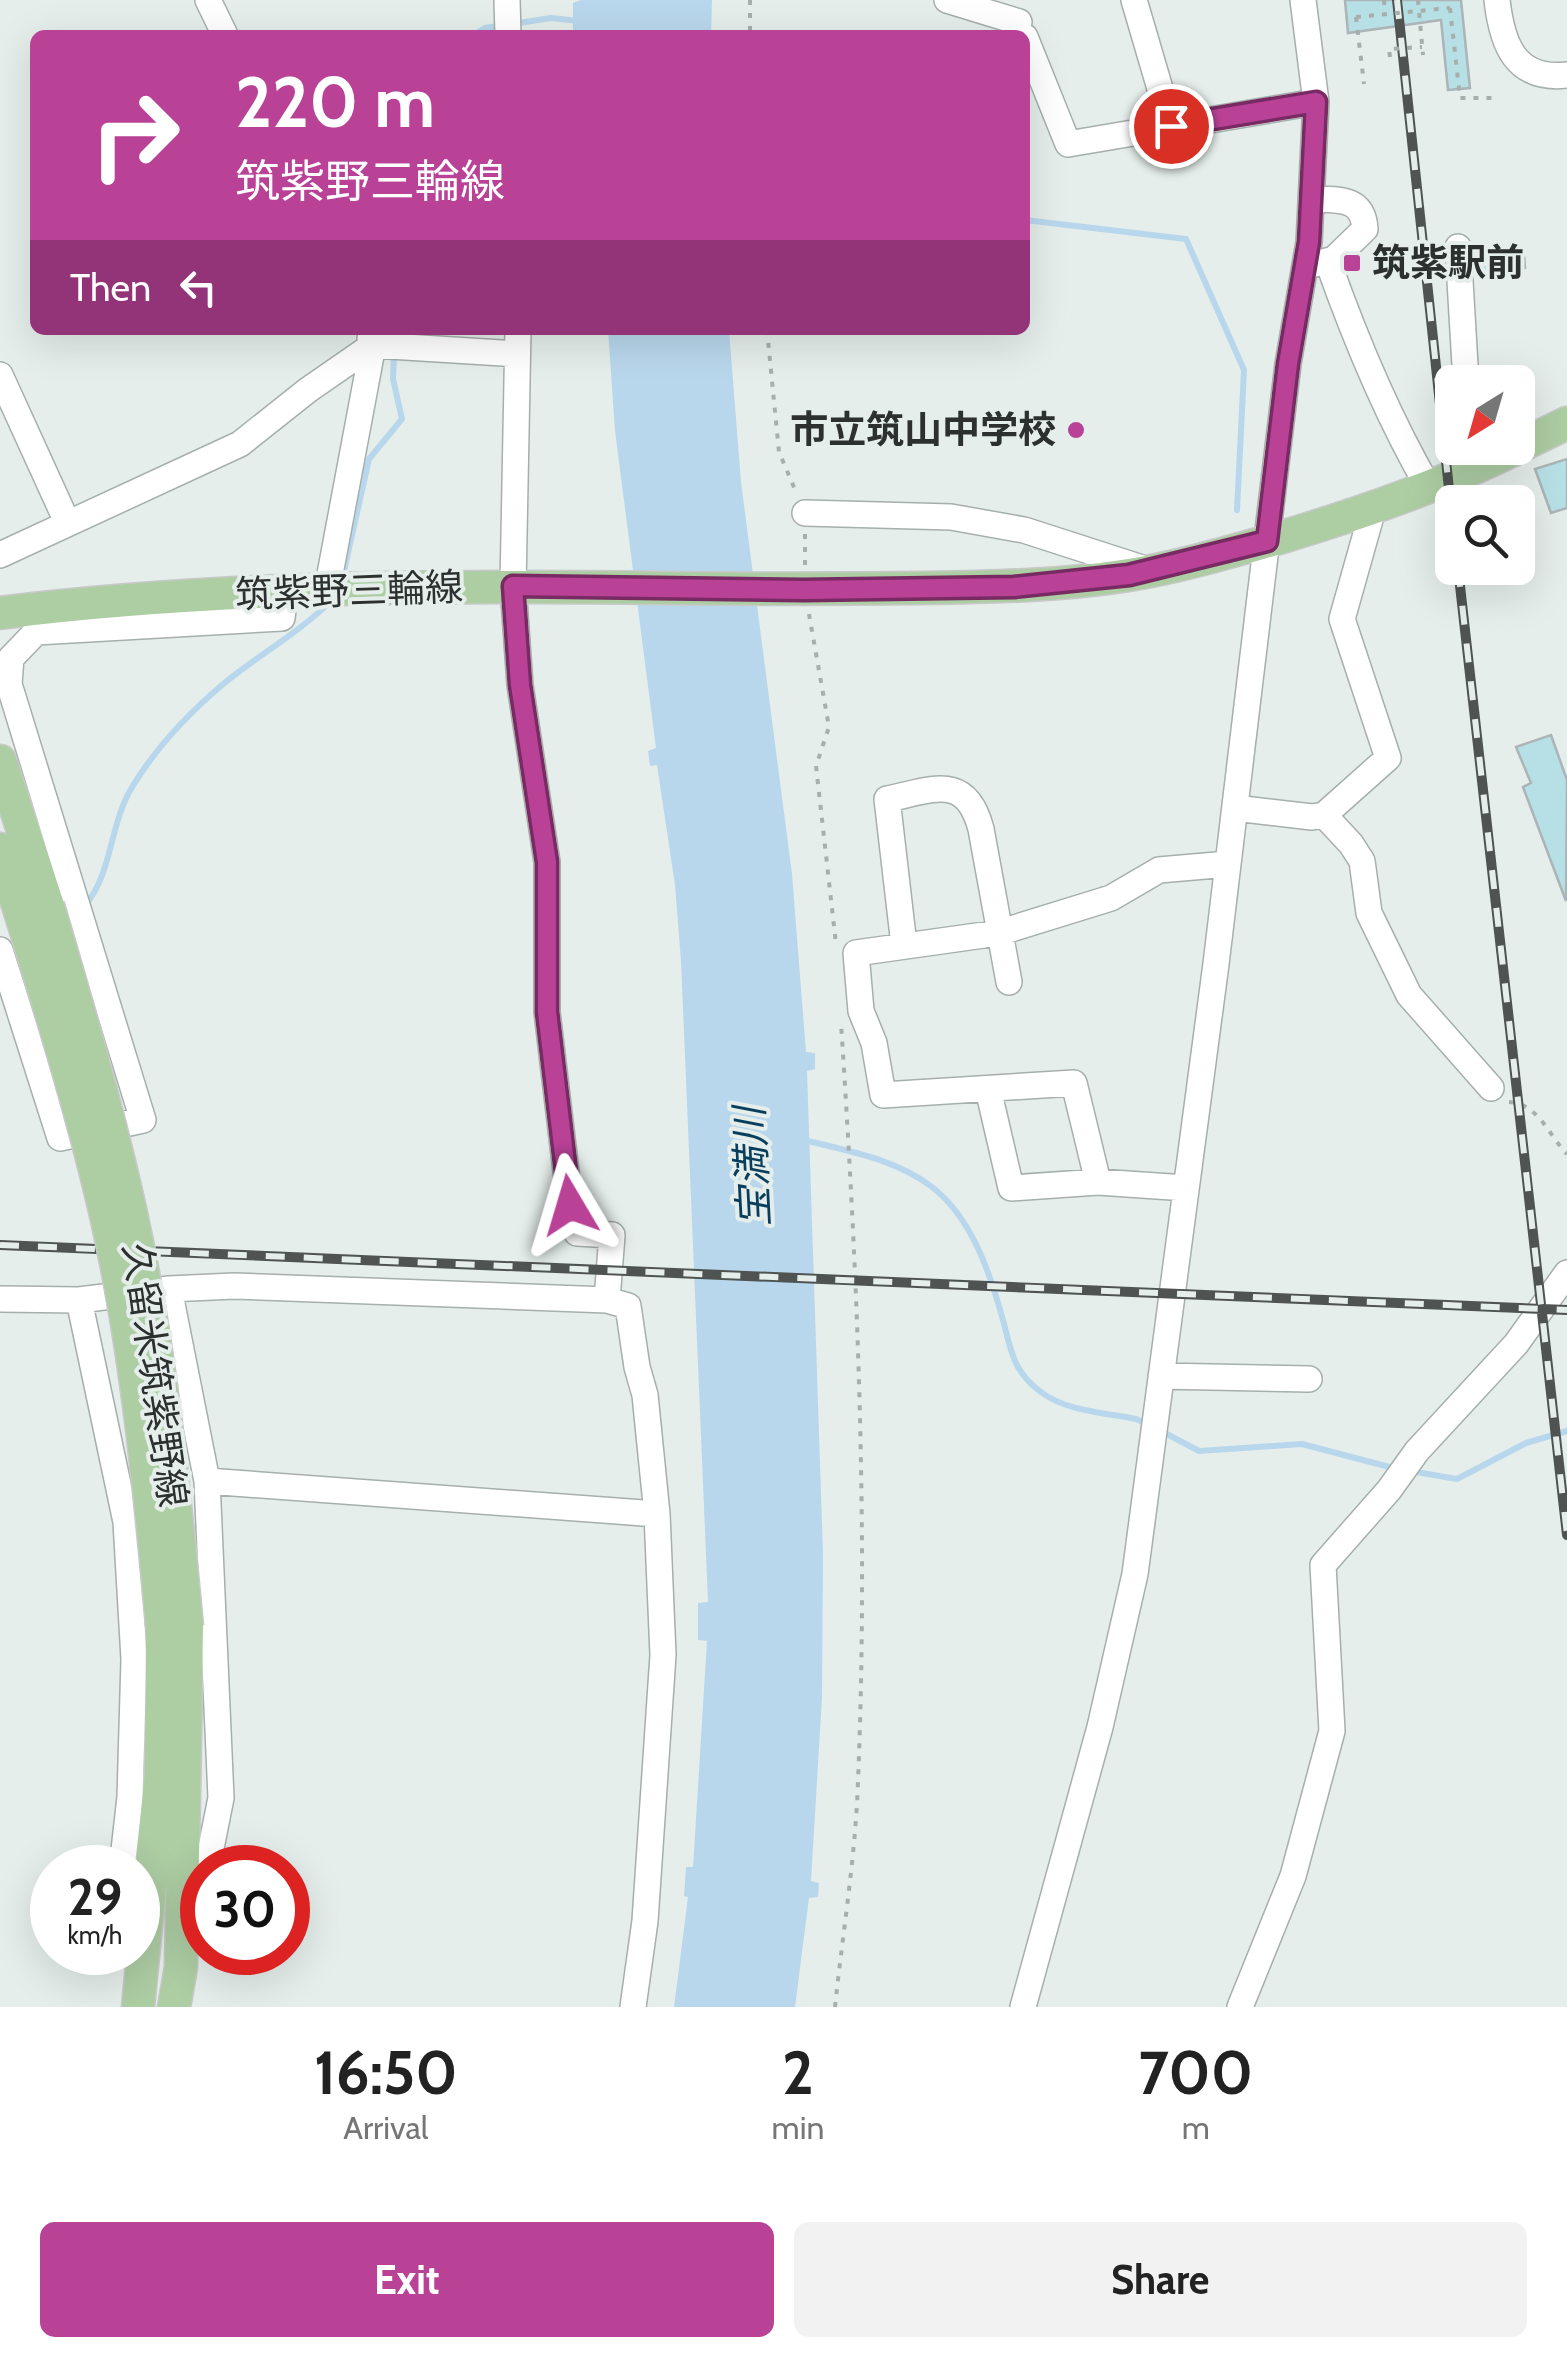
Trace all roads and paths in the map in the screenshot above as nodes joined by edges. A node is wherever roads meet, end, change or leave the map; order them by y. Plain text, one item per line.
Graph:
1 (208, 0) edge
2 (507, 0) edge
3 (750, 0) edge
4 (948, 0) edge
5 (1134, 0) edge
6 (1303, 0) edge
7 (1384, 0) edge
8 (1418, 0) edge
9 (1498, 0) edge
10 (1419, 11) junction
11 (1385, 14) junction
12 (1020, 24) edge
13 (222, 30) edge
14 (508, 30) edge
15 (750, 30) edge
16 (1422, 47) junction
17 (1030, 49) edge
18 (1423, 55) dead end
19 (1390, 58) dead end
20 (1567, 75) edge
21 (1364, 84) dead end
22 (1499, 98) dead end
23 (1316, 102) junction
24 (1171, 126) junction
25 (1311, 198) junction
26 (1458, 248) dead end
27 (1316, 264) junction
28 (767, 335) edge
29 (369, 338) edge
30 (517, 342) edge
31 (1465, 365) edge
32 (0, 374) edge
33 (1567, 423) edge
34 (1535, 438) edge
35 (1464, 465) edge
36 (1429, 488) junction
37 (1373, 509) junction
38 (806, 513) junction
39 (67, 522) junction
40 (1267, 541) junction
41 (0, 555) edge
42 (1151, 571) junction
43 (513, 586) junction
44 (327, 590) junction
45 (792, 590) junction
46 (285, 593) junction
47 (0, 613) edge
48 (0, 761) edge
49 (1243, 809) dead end
50 (1324, 815) junction
51 (0, 849) edge
52 (1228, 864) junction
53 (35, 913) junction
54 (998, 934) junction
55 (904, 945) junction
56 (0, 950) edge
57 (837, 960) dead end
58 (1009, 982) dead end
59 (841, 1016) dead end
60 (988, 1088) junction
61 (1491, 1088) joint
62 (1567, 1154) edge
63 (1098, 1182) junction
64 (1186, 1188) junction
65 (1567, 1273) edge
66 (169, 1289) junction
67 (0, 1298) edge
68 (79, 1300) junction
69 (607, 1300) junction
70 (1162, 1376) junction
71 (1309, 1379) dead end
72 (207, 1481) junction
73 (657, 1514) junction
74 (175, 1626) junction
75 (125, 1845) edge
76 (212, 1845) edge
77 (180, 1909) edge
78 (180, 1972) edge
79 (133, 1975) edge
80 (136, 2007) edge
81 (174, 2007) edge
82 (633, 2007) edge
83 (834, 2007) edge
84 (1023, 2007) edge
85 (1240, 2007) edge

1 - 13 street
2 - 14 street
3 - 15 path
4 - 12 street
5 - 24 street
6 - 23 street
7 - 11 path, bridge
8 - 10 path, bridge
9 - 20 street
10 - 11 path, bridge
10 - 16 path
10 - 22 path, bridge
11 - 21 path, bridge
16 - 18 path, bridge
16 - 19 path, bridge
17 - 24 street
23 - 24 street
23 - 25 street
25 - 27 street
25 - 27 street
26 - 31 street
27 - 36 street
27 - 40 street
28 - 38 path
29 - 30 street
29 - 39 street
29 - 44 street
30 - 43 street
32 - 39 street
33 - 34 main road, 筑紫野三輪線
35 - 36 main road, 筑紫野三輪線
36 - 37 main road, 筑紫野三輪線
37 - 40 main road, 筑紫野三輪線
37 - 50 street
38 - 42 street
38 - 45 path
39 - 41 street
40 - 42 main road, 筑紫野三輪線
40 - 52 street
42 - 45 main road, 筑紫野三輪線
43 - 44 main road, 筑紫野三輪線
43 - 45 main road, 筑紫野三輪線
43 - 69 street
44 - 46 main road, 筑紫野三輪線
45 - 57 path
46 - 47 main road, 筑紫野三輪線
46 - 56 street
48 - 53 main road, 久留米筑紫野線
49 - 50 street
50 - 61 street
51 - 53 main road, 久留米筑紫野線
52 - 54 street
52 - 64 street
53 - 74 main road, 久留米筑紫野線, bridge
54 - 55 street
54 - 55 street
54 - 58 street
55 - 60 street
59 - 83 path
60 - 63 street
60 - 63 street
61 - 62 path
63 - 64 street
64 - 70 street
65 - 85 street
66 - 68 street
66 - 69 street
66 - 72 street
67 - 68 street
68 - 75 street
69 - 73 street
70 - 71 street
70 - 84 street
72 - 73 street
72 - 76 street
73 - 82 street
74 - 77 main road, 久留米筑紫野線
74 - 80 main road, 久留米筑紫野線
78 - 81 main road, 久留米筑紫野線
79 - 80 street

